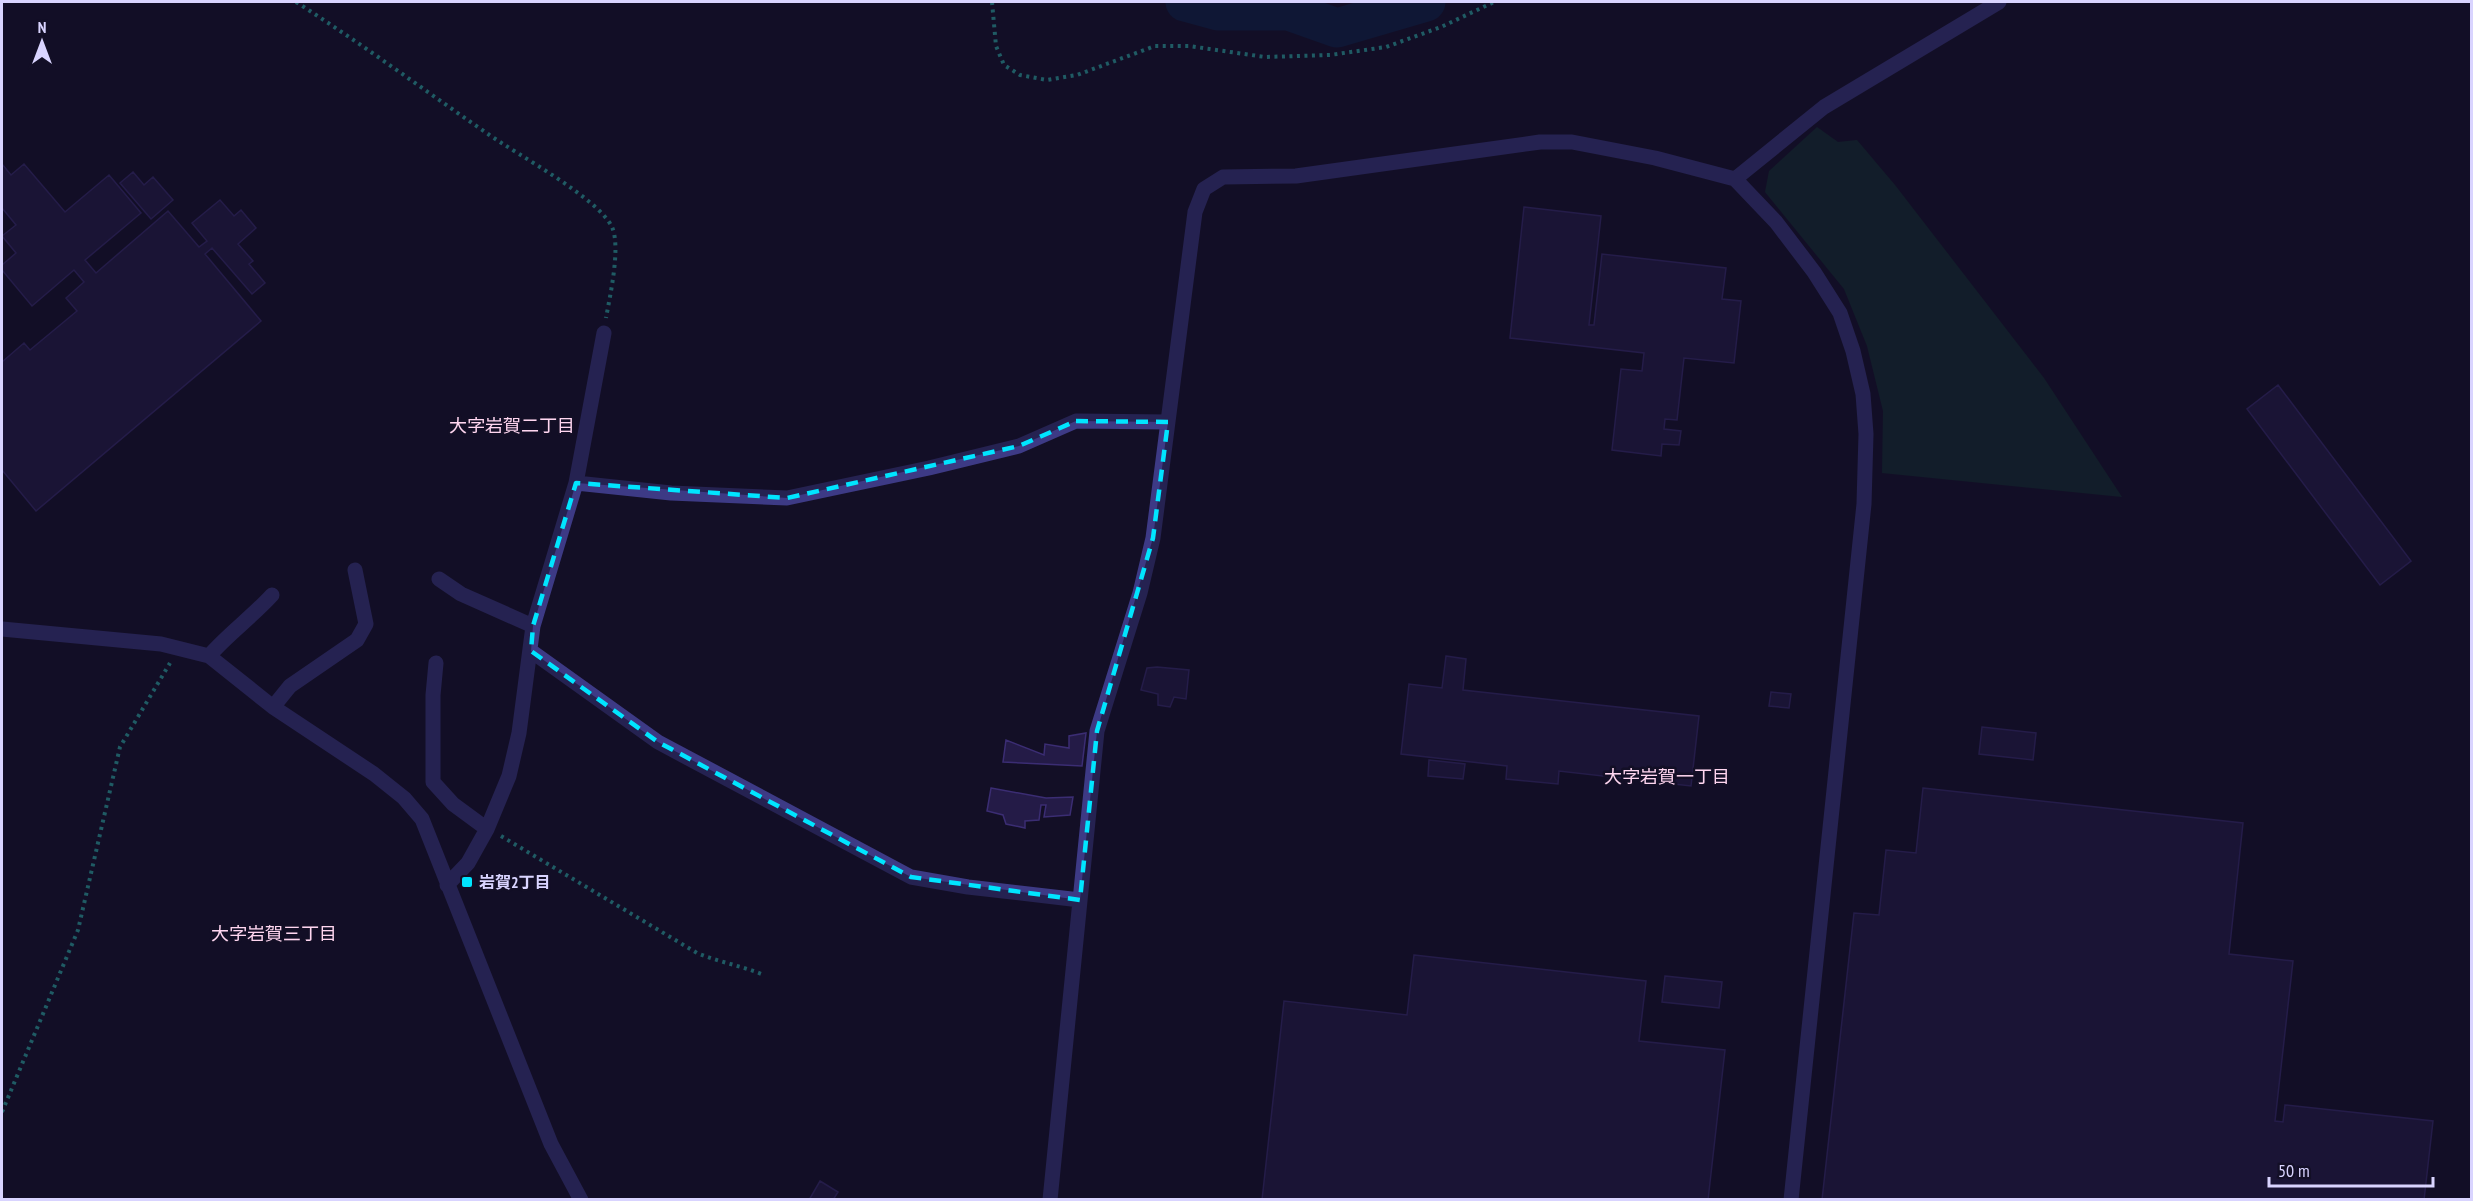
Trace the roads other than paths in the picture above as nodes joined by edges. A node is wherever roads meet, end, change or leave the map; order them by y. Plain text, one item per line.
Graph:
1 (1999, 2) edge
2 (1735, 179) junction
3 (604, 333) road end
4 (1168, 422) junction
5 (576, 483) junction
6 (355, 570) dead end
7 (439, 579) dead end
8 (272, 595) dead end
9 (533, 626) junction
10 (2, 629) edge
11 (531, 651) junction
12 (209, 656) junction
13 (436, 663) dead end
14 (273, 707) junction
15 (487, 829) junction
16 (447, 885) junction
17 (1080, 900) junction
18 (581, 1200) edge
19 (1050, 1200) edge
20 (1791, 1200) edge

1 - 2 street
2 - 4 street
2 - 20 street
3 - 5 street
4 - 5 street
4 - 17 street
5 - 9 street
6 - 14 street
7 - 9 street
8 - 12 street
9 - 11 street
10 - 12 street
11 - 15 street
11 - 17 street
12 - 14 street
13 - 15 street
14 - 16 street
15 - 16 street
16 - 18 street
17 - 19 street

